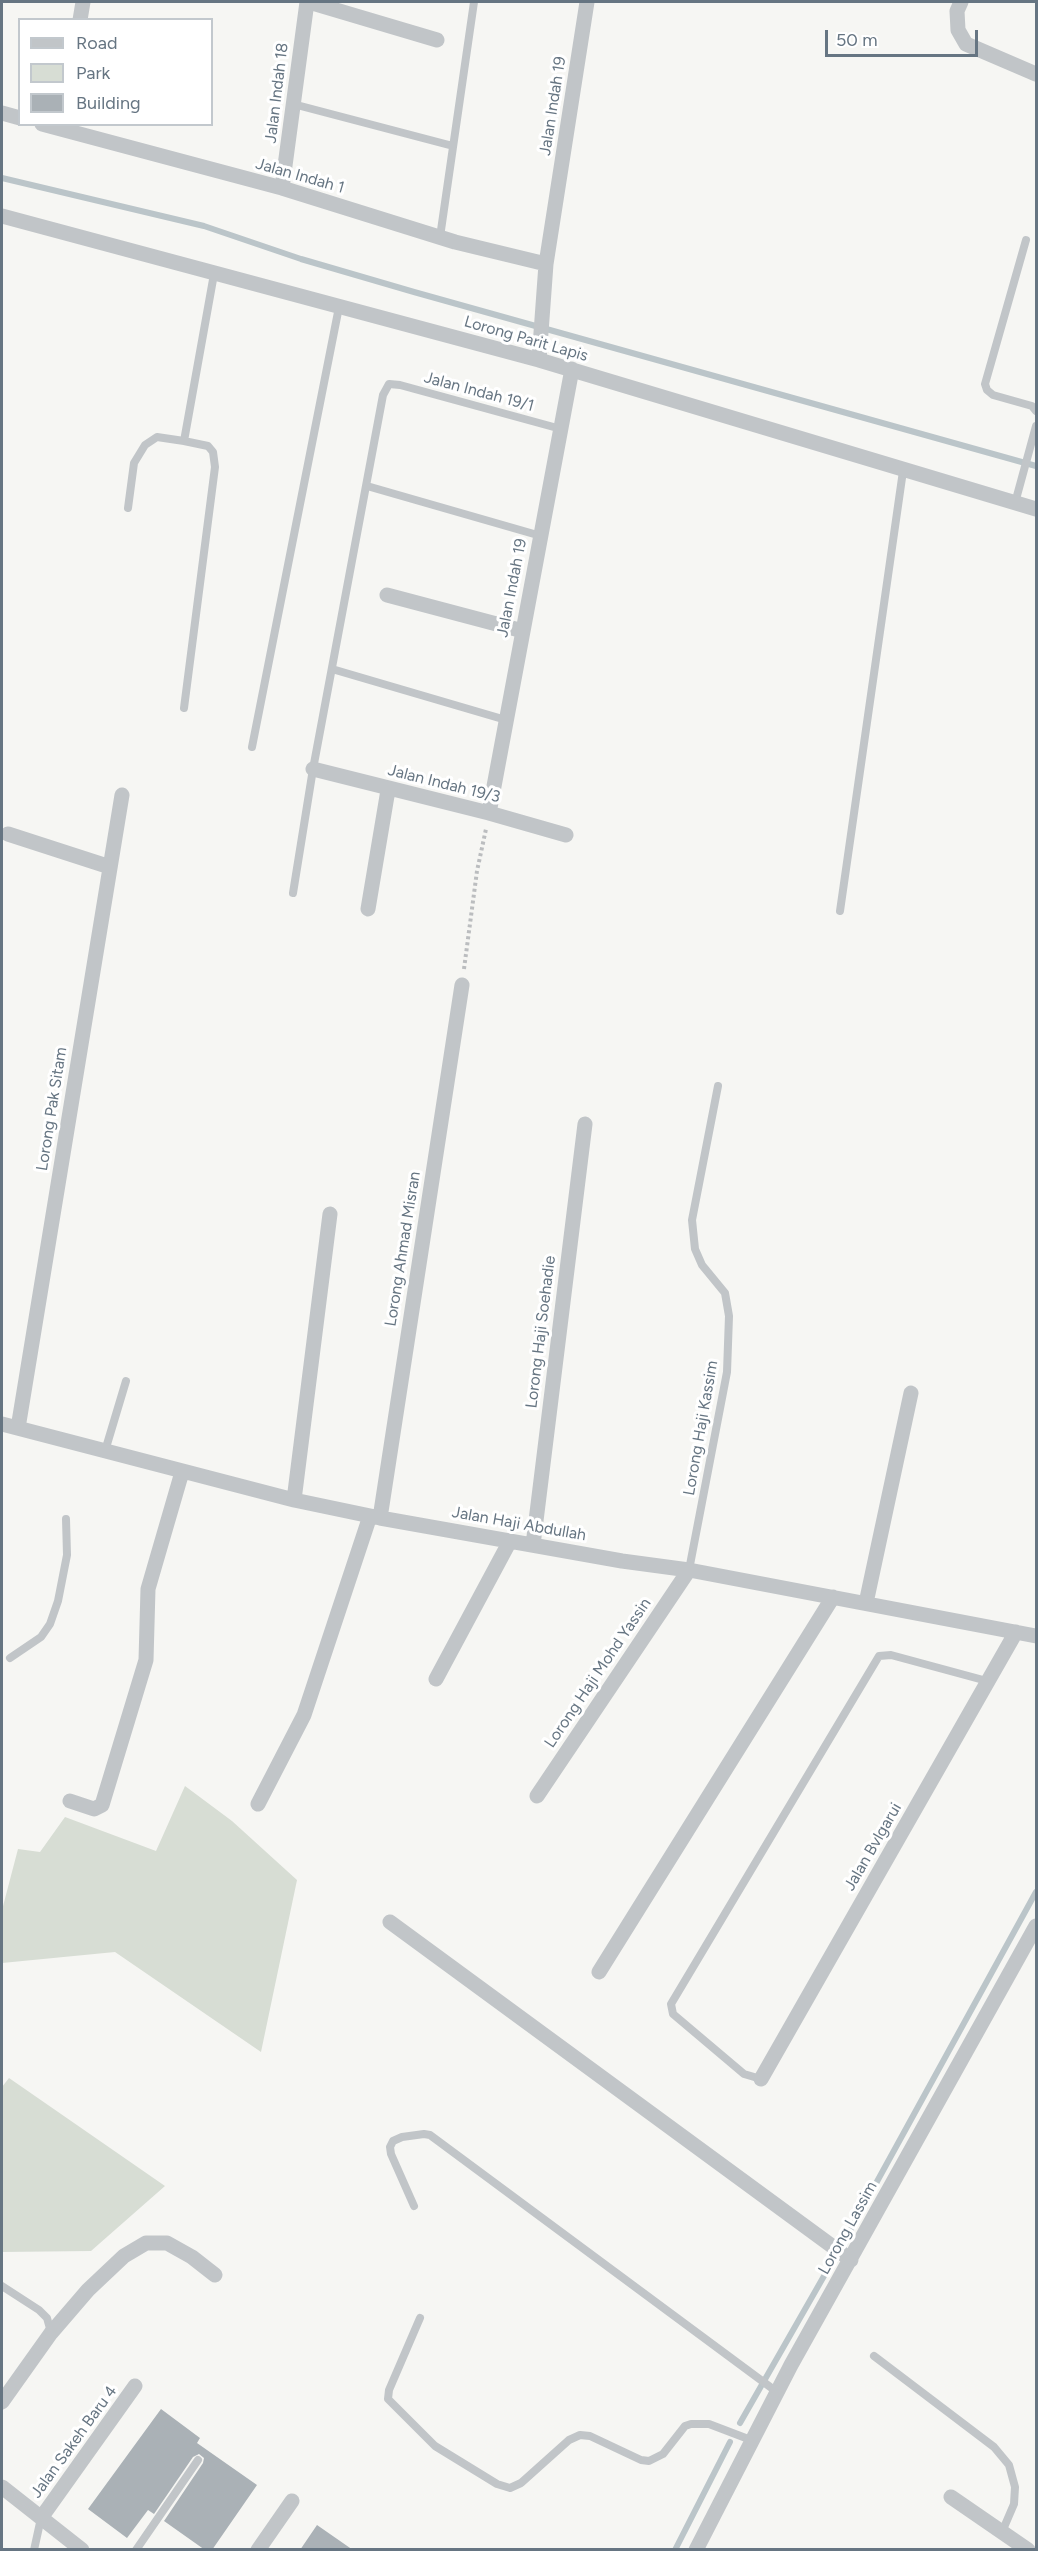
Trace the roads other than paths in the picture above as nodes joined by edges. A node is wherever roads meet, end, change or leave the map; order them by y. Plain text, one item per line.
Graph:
1 (83, 2) edge
2 (308, 2) edge
3 (474, 2) edge
4 (587, 2) edge
5 (961, 2) edge
6 (80, 18) edge
7 (437, 40) dead end
8 (1036, 74) edge
9 (293, 104) junction
10 (2, 113) edge
11 (18, 117) edge
12 (64, 127) edge
13 (453, 146) junction
14 (282, 188) junction
15 (2, 216) edge
16 (440, 237) junction
17 (1026, 240) dead end
18 (546, 264) junction
19 (214, 274) junction
20 (339, 307) junction
21 (538, 360) junction
22 (572, 369) junction
23 (1036, 411) edge
24 (1036, 426) edge
25 (561, 429) junction
26 (184, 441) junction
27 (903, 471) junction
28 (367, 486) junction
29 (1015, 503) junction
30 (128, 508) dead end
31 (1036, 509) edge
32 (541, 536) junction
33 (387, 595) dead end
34 (523, 631) junction
35 (332, 669) junction
36 (184, 708) dead end
37 (506, 720) junction
38 (252, 747) dead end
39 (313, 769) junction
40 (388, 790) junction
41 (122, 795) dead end
42 (489, 813) junction
43 (8, 834) dead end
44 (566, 835) dead end
45 (110, 867) junction
46 (292, 893) dead end
47 (368, 909) dead end
48 (840, 911) dead end
49 (462, 985) road end
50 (718, 1086) dead end
51 (585, 1124) dead end
52 (330, 1214) dead end
53 (126, 1382) dead end
54 (911, 1393) dead end
55 (2, 1424) edge
56 (18, 1428) junction
57 (105, 1451) junction
58 (182, 1472) junction
59 (294, 1500) junction
60 (375, 1517) junction
61 (66, 1519) dead end
62 (510, 1541) junction
63 (533, 1545) junction
64 (689, 1570) junction
65 (833, 1597) junction
66 (866, 1603) junction
67 (1016, 1632) junction
68 (1036, 1636) edge
69 (10, 1658) dead end
70 (436, 1679) dead end
71 (987, 1681) junction
72 (537, 1796) dead end
73 (70, 1801) dead end
74 (258, 1804) dead end
75 (390, 1922) dead end
76 (1036, 1926) edge
77 (599, 1972) dead end
78 (761, 2079) joint
79 (414, 2206) dead end
80 (851, 2260) junction
81 (215, 2275) dead end
82 (2, 2286) edge
83 (420, 2318) dead end
84 (51, 2333) junction
85 (874, 2356) dead end
86 (135, 2386) dead end
87 (777, 2392) junction
88 (2, 2402) edge
89 (751, 2440) junction
90 (198, 2460) dead end
91 (2, 2487) edge
92 (951, 2497) dead end
93 (292, 2501) dead end
94 (41, 2518) junction
95 (1002, 2532) junction
96 (34, 2550) edge
97 (82, 2550) edge
98 (136, 2550) edge
99 (258, 2550) edge
100 (696, 2550) edge
101 (1028, 2550) edge

1 - 6 street
2 - 7 street
2 - 9 street, Jalan Indah 18
3 - 13 lane
4 - 18 street, Jalan Indah 19
5 - 8 street
9 - 13 lane
9 - 14 street, Jalan Indah 18
10 - 11 street
12 - 14 street, Jalan Indah 1
13 - 16 lane
14 - 16 street, Jalan Indah 1
15 - 19 street, Lorong Parit Lapis
16 - 18 street, Jalan Indah 1
17 - 23 lane
18 - 21 street, Jalan Indah 19
19 - 20 street, Lorong Parit Lapis
19 - 26 lane
20 - 21 street, Lorong Parit Lapis
20 - 38 lane
21 - 22 street, Lorong Parit Lapis
22 - 25 street, Jalan Indah 19
22 - 27 street, Lorong Parit Lapis
24 - 29 lane
25 - 28 lane, Jalan Indah 19/1
25 - 32 street, Jalan Indah 19
26 - 30 lane
26 - 36 lane
27 - 29 street, Lorong Parit Lapis
27 - 48 lane
28 - 32 lane
28 - 35 lane
29 - 31 street, Lorong Parit Lapis
32 - 34 street, Jalan Indah 19
33 - 34 street
34 - 37 street, Jalan Indah 19
35 - 37 lane
35 - 39 lane
37 - 42 street, Jalan Indah 19
39 - 40 street, Jalan Indah 19/3
39 - 46 lane
40 - 42 street, Jalan Indah 19/3
40 - 47 street
41 - 45 street, Lorong Pak Sitam
42 - 44 street, Jalan Indah 19/3
43 - 45 street
45 - 56 street, Lorong Pak Sitam
49 - 60 street, Lorong Ahmad Misran
50 - 64 lane, Lorong Haji Kassim
51 - 63 street, Lorong Haji Soehadie
52 - 59 street
53 - 57 lane
54 - 66 street
55 - 56 street, Jalan Haji Abdullah
56 - 57 street, Jalan Haji Abdullah
57 - 58 street, Jalan Haji Abdullah
58 - 59 street, Jalan Haji Abdullah
58 - 73 street
59 - 60 street, Jalan Haji Abdullah
60 - 62 street, Jalan Haji Abdullah
60 - 74 street, Lorong Ahmad Misran
61 - 69 lane
62 - 63 street, Jalan Haji Abdullah
62 - 70 street
63 - 64 street, Jalan Haji Abdullah
64 - 65 street, Jalan Haji Abdullah
64 - 72 street, Lorong Haji Mohd Yassin
65 - 66 street, Jalan Haji Abdullah
65 - 77 street
66 - 67 street, Jalan Haji Abdullah
67 - 68 street, Jalan Haji Abdullah
67 - 71 street, Jalan Bvlgarui
71 - 78 street, Jalan Bvlgarui
71 - 78 lane
75 - 80 street
76 - 80 street, Lorong Lassim
79 - 87 lane
80 - 87 street, Lorong Lassim
81 - 84 street
82 - 84 lane
83 - 89 lane
84 - 88 street
85 - 95 lane
86 - 94 street, Jalan Sakeh Baru 4
87 - 89 street, Lorong Lassim
89 - 100 street, Lorong Lassim
90 - 98 lane
91 - 94 street
92 - 95 street
93 - 99 street
94 - 96 lane
94 - 97 street
95 - 101 street

